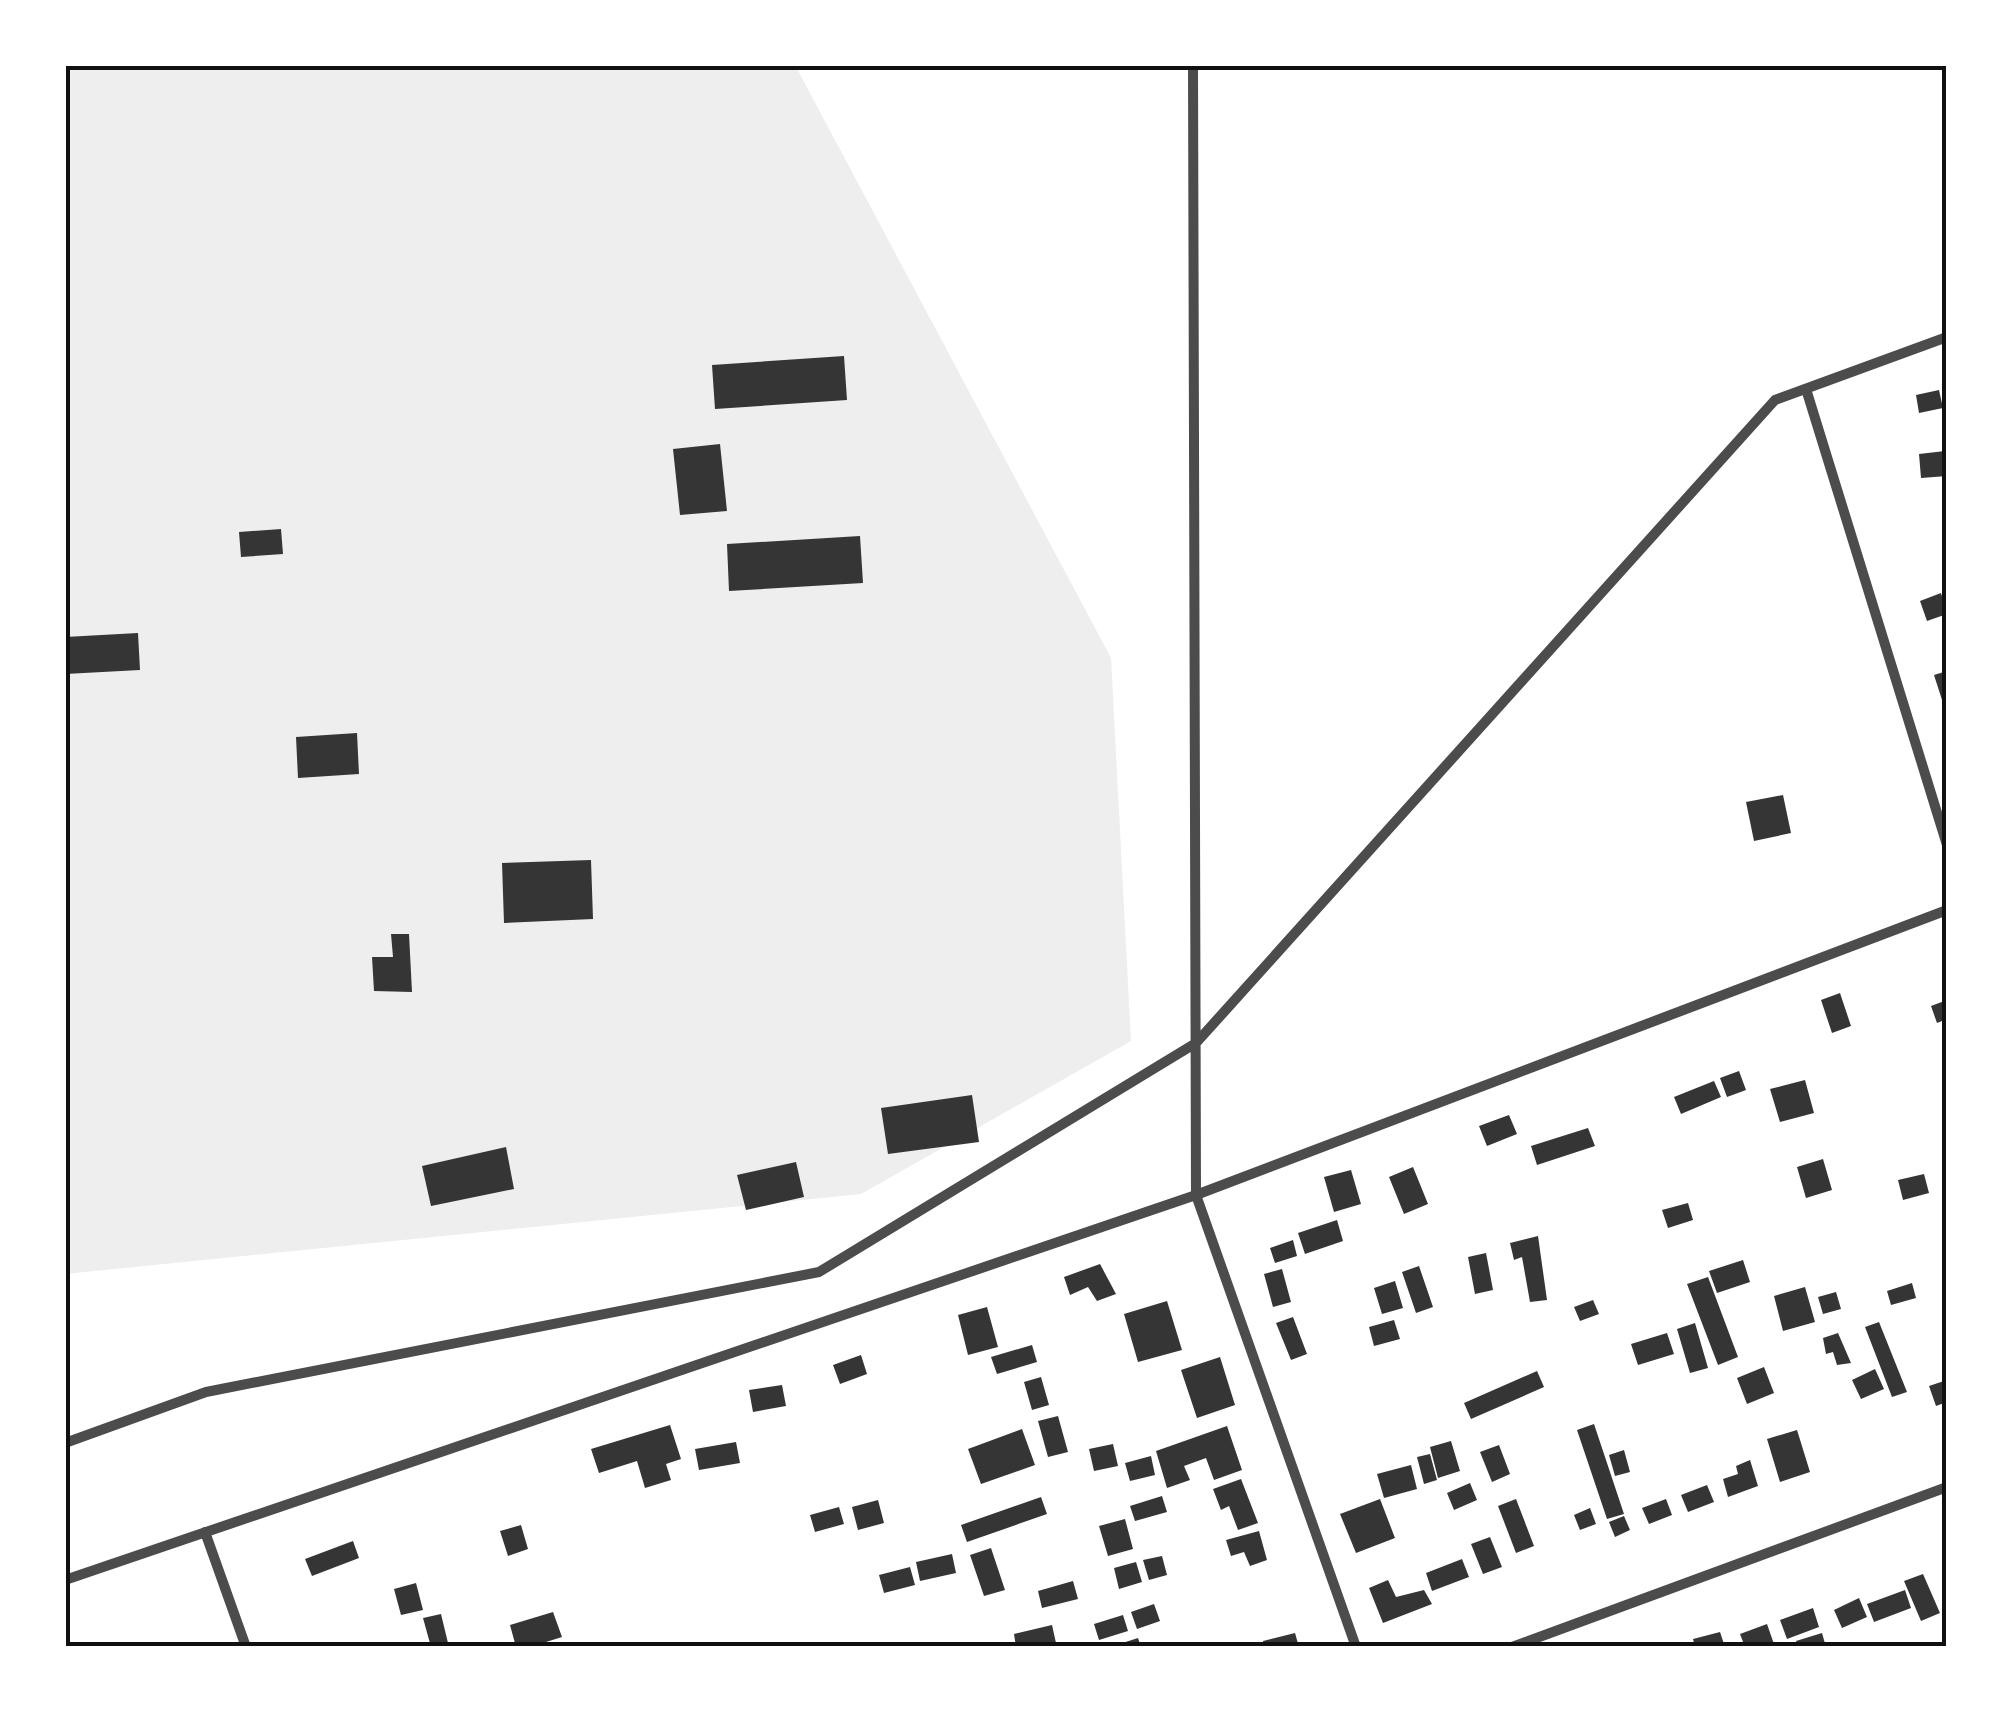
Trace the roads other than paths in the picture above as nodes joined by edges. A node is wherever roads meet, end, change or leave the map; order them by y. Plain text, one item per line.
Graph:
1 (1193, 65) edge
2 (1947, 337) edge
3 (1806, 390) junction
4 (1947, 845) edge
5 (1947, 910) edge
6 (1196, 1043) junction
7 (1196, 1194) junction
8 (65, 1443) edge
9 (1947, 1487) edge
10 (205, 1532) junction
11 (65, 1580) edge
12 (246, 1647) edge
13 (1356, 1647) edge
14 (1512, 1647) edge

1 - 6 street
2 - 3 street
3 - 4 street
3 - 6 street
5 - 7 street
6 - 7 street
6 - 8 street
7 - 10 street
7 - 13 street
9 - 14 street
10 - 11 street
10 - 12 street

